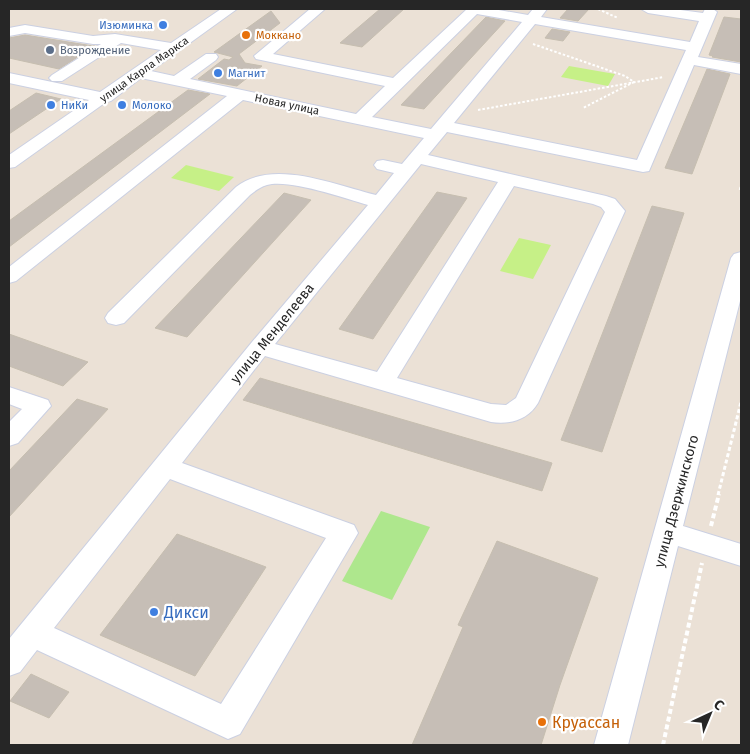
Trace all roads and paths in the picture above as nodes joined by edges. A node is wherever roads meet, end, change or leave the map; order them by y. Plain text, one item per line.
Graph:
1 (230, 9) edge
2 (318, 9) edge
3 (648, 9) edge
4 (481, 10) edge
5 (535, 14) edge
6 (9, 32) edge
7 (119, 38) junction
8 (525, 41) dead end
9 (174, 48) junction
10 (211, 56) dead end
11 (689, 60) junction
12 (741, 69) edge
13 (14, 72) edge
14 (139, 73) junction
15 (177, 81) junction
16 (634, 82) junction
17 (398, 84) junction
18 (240, 94) junction
19 (105, 98) junction
20 (583, 108) dead end
21 (360, 120) junction
22 (443, 125) junction
23 (9, 163) edge
24 (411, 164) junction
25 (383, 165) dead end
26 (509, 179) junction
27 (741, 186) edge
28 (740, 190) edge
29 (380, 202) junction
30 (741, 258) edge
31 (9, 277) edge
32 (116, 318) dead end
33 (260, 346) junction
34 (383, 382) junction
35 (9, 395) edge
36 (741, 402) edge
37 (9, 437) edge
38 (164, 467) junction
39 (668, 532) junction
40 (707, 544) junction
41 (741, 555) edge
42 (32, 633) junction
43 (9, 662) edge
44 (611, 745) edge
45 (663, 745) edge

1 - 9 street, улица Карла Маркса
2 - 17 street
3 - 11 street
4 - 5 street
4 - 17 street
5 - 11 street
5 - 22 street, улица Менделеева
6 - 7 street
7 - 9 street
7 - 13 street
8 - 16 path
9 - 14 street, улица Карла Маркса
10 - 15 street
11 - 12 street
11 - 16 path
11 - 22 street, Новая улица
13 - 19 street
14 - 15 street, Новая улица
14 - 19 street, улица Карла Маркса
15 - 18 street, Новая улица
16 - 20 path
16 - 22 path
17 - 21 street
18 - 21 street, Новая улица
18 - 31 street
19 - 23 street, улица Карла Маркса
21 - 22 street, Новая улица
22 - 24 street, улица Менделеева
24 - 25 street
24 - 26 street
24 - 29 street, улица Менделеева
26 - 34 street
26 - 34 street
27 - 28 path
29 - 32 street
29 - 33 street, улица Менделеева
30 - 39 street, улица Дзержинского
33 - 34 street
33 - 38 street, улица Менделеева
35 - 37 street
36 - 40 path
38 - 42 street, улица Менделеева
38 - 42 street
39 - 40 street
39 - 44 street, улица Дзержинского
40 - 41 street
40 - 45 path
42 - 43 street, улица Менделеева

